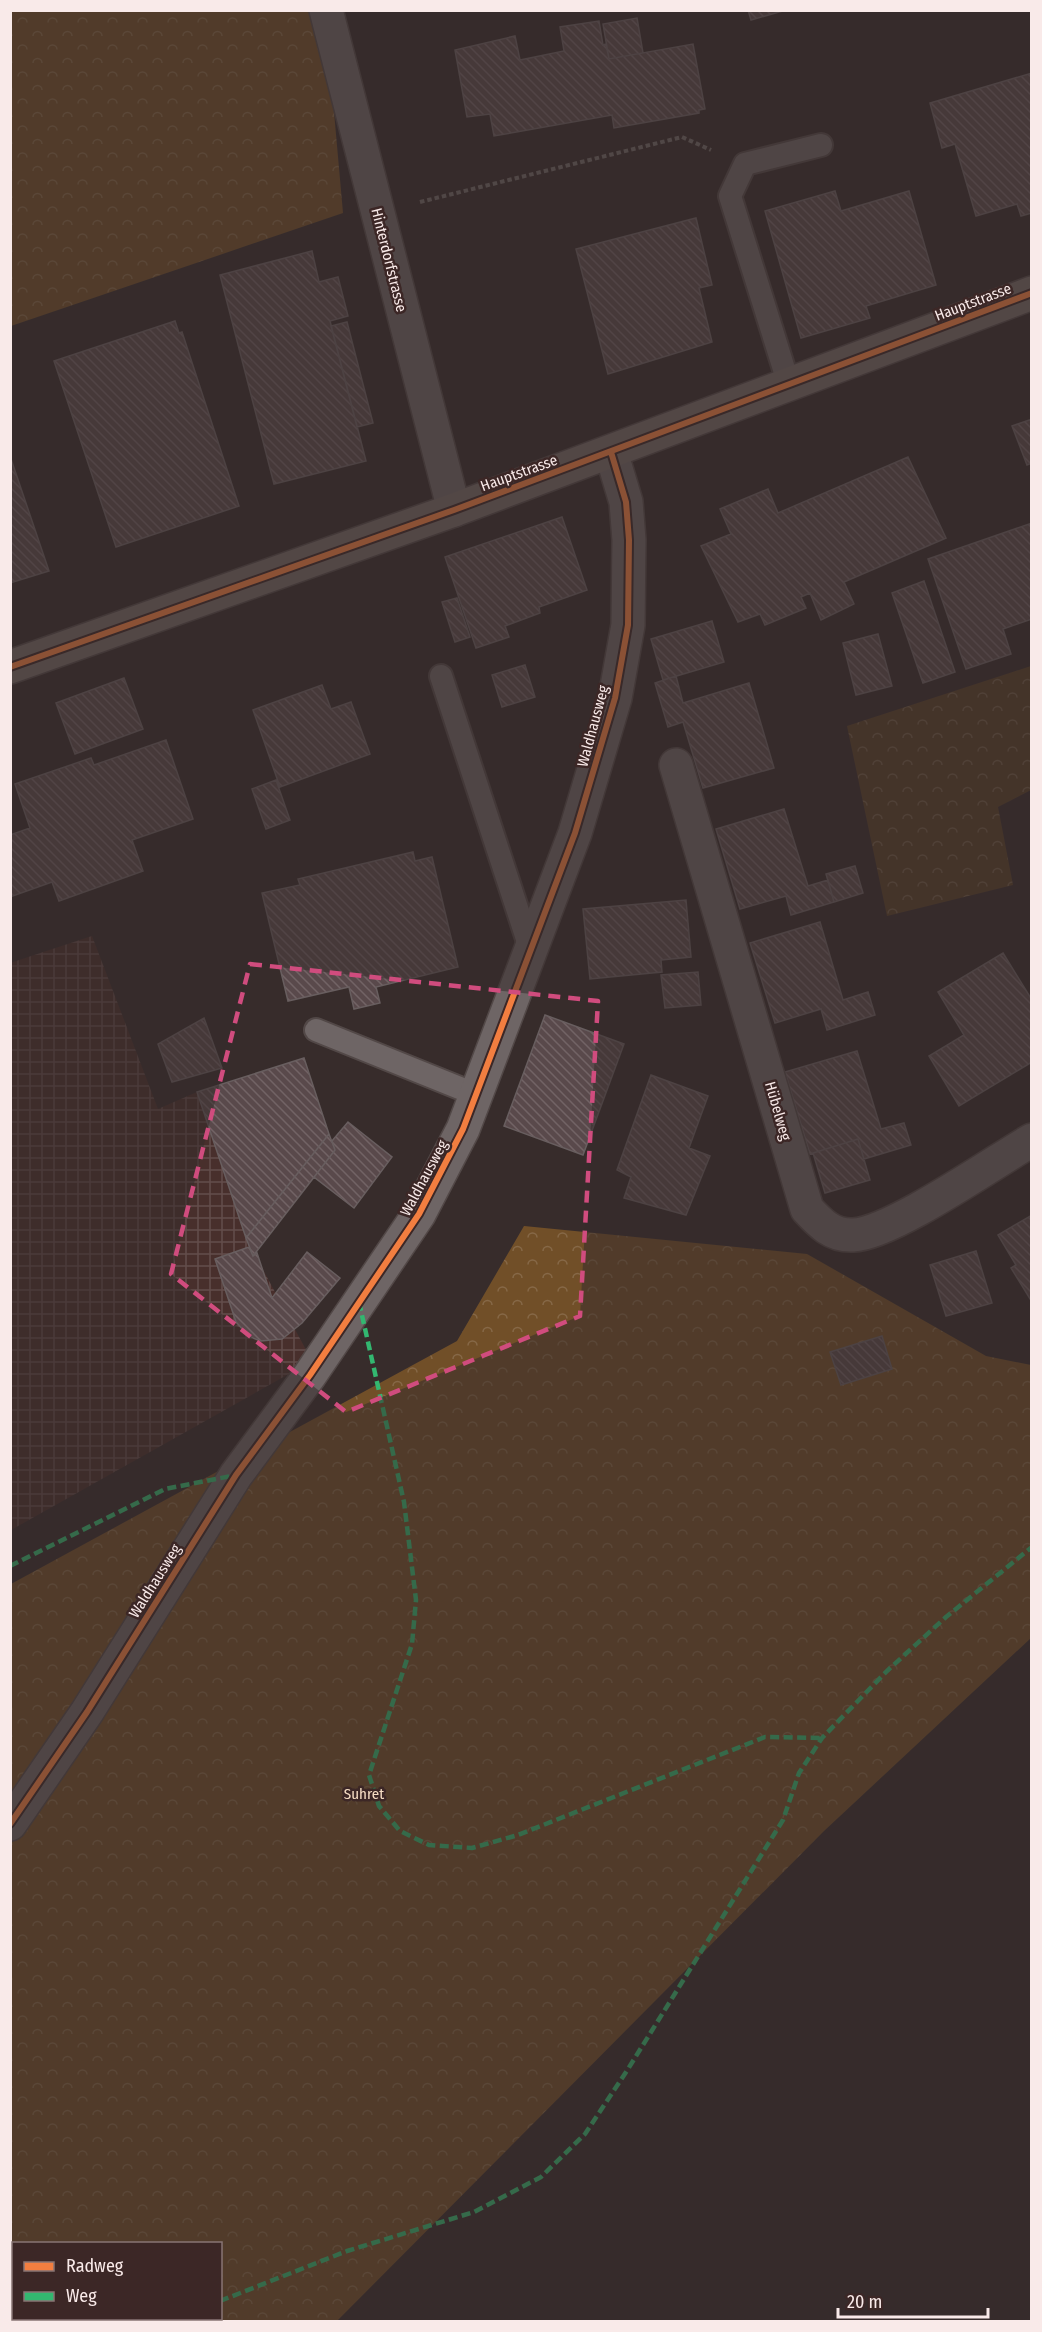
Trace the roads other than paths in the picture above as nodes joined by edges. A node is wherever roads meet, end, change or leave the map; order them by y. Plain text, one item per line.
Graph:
1 (326, 10) edge
2 (821, 145) dead end
3 (1032, 293) edge
4 (789, 385) junction
5 (611, 452) junction
6 (454, 510) junction
7 (10, 667) edge
8 (441, 676) dead end
9 (676, 765) dead end
10 (532, 954) junction
11 (316, 1030) dead end
12 (477, 1095) junction
13 (1032, 1140) edge
14 (10, 1824) edge

1 - 6 street, Hinterdorfstrasse
2 - 4 lane
3 - 4 main road, Hauptstrasse
4 - 5 main road, Hauptstrasse
5 - 6 main road, Hauptstrasse
5 - 10 street, Waldhausweg
6 - 7 main road, Hauptstrasse
8 - 10 lane
9 - 13 street, Hübelweg
10 - 12 street, Waldhausweg
11 - 12 lane
12 - 14 street, Waldhausweg

